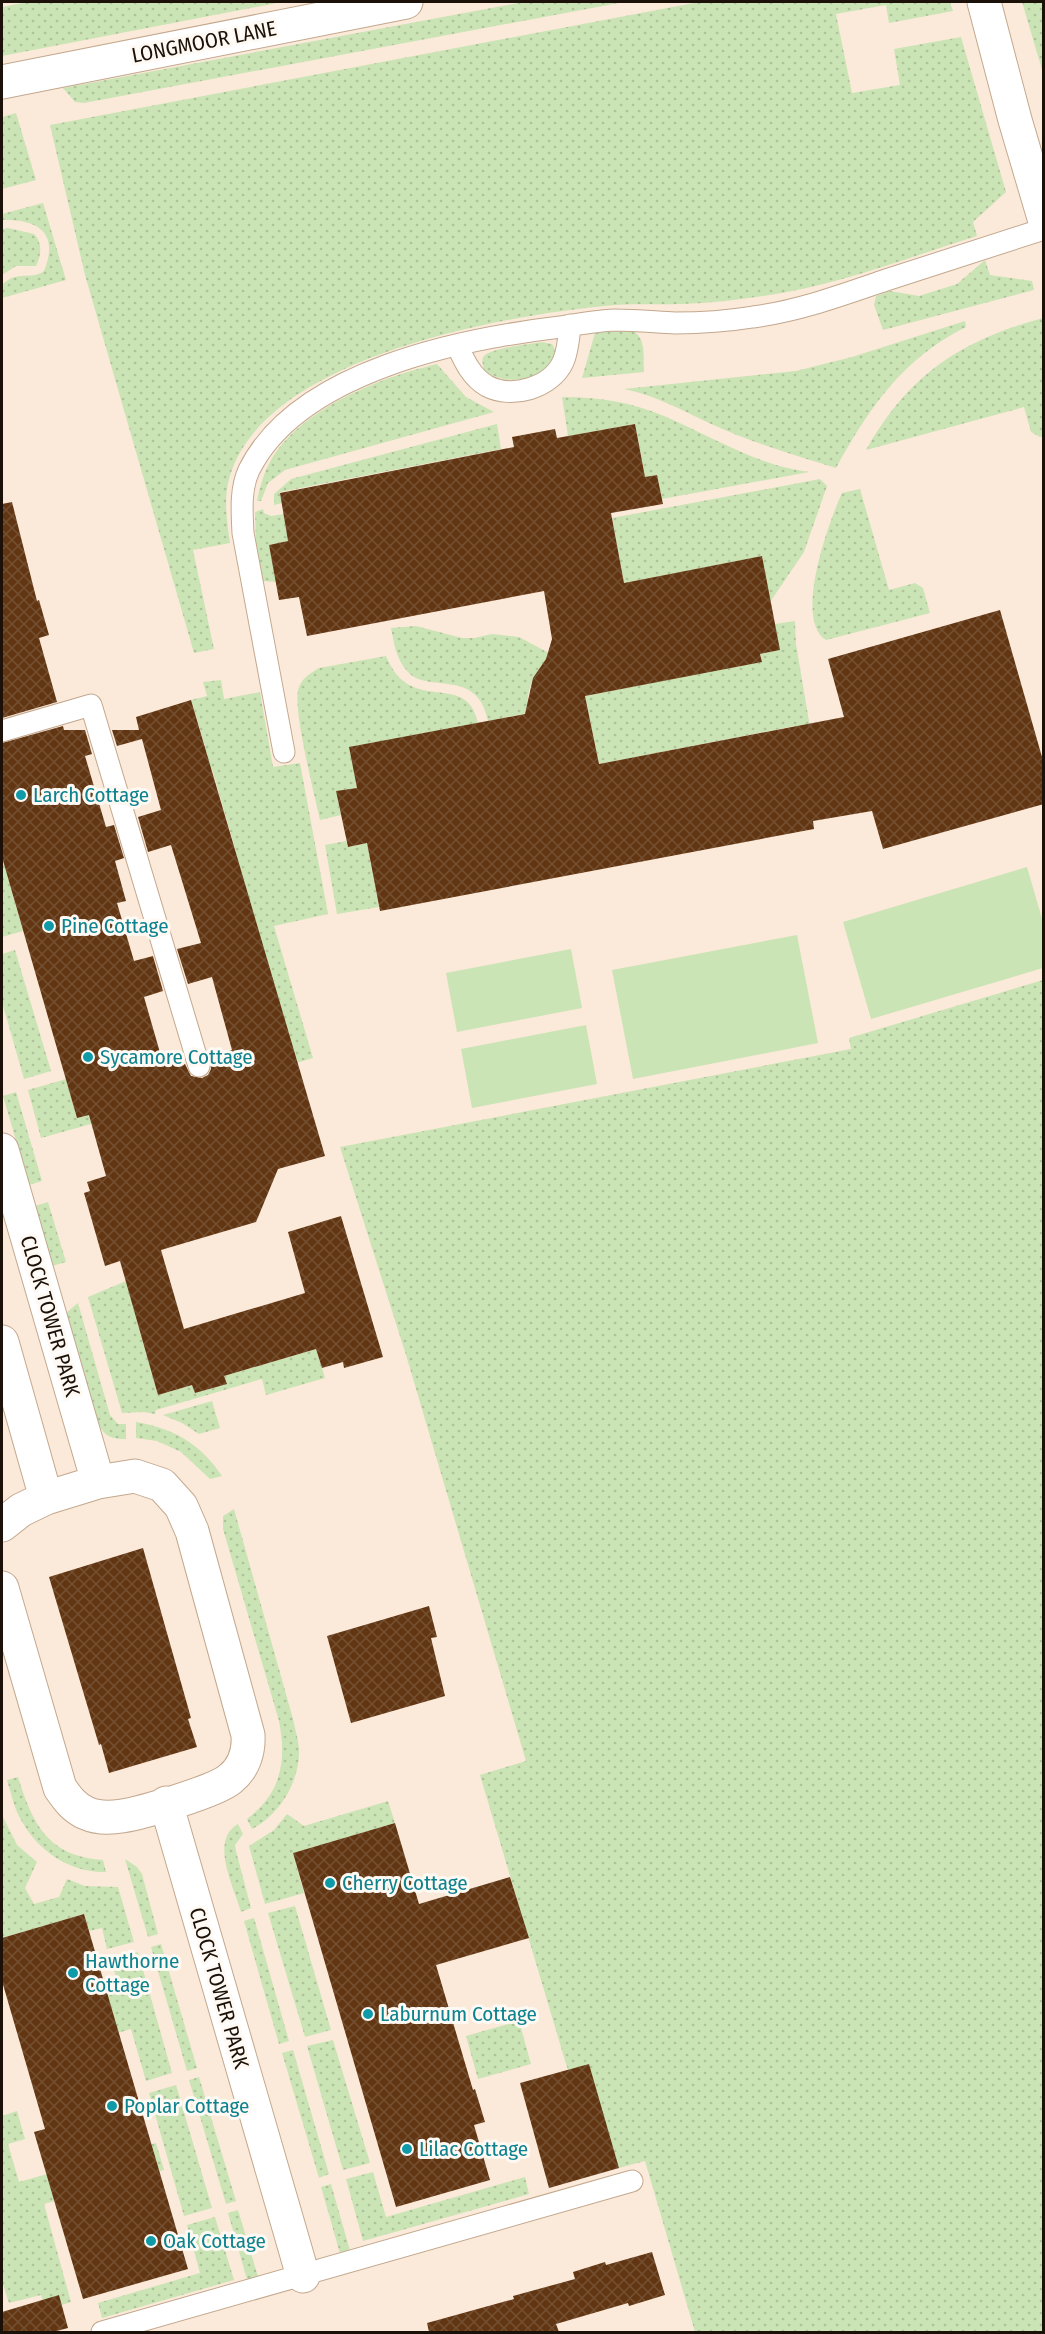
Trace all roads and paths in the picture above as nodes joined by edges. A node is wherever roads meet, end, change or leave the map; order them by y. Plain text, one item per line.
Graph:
1 (406, 2) edge
2 (984, 2) edge
3 (2, 82) edge
4 (1044, 218) edge
5 (1044, 229) edge
6 (570, 326) junction
7 (458, 345) junction
8 (2, 731) edge
9 (284, 752) dead end
10 (199, 1066) dead end
11 (2, 1150) edge
12 (12, 1223) edge
13 (2, 1342) edge
14 (98, 1482) junction
15 (46, 1498) junction
16 (2, 1525) edge
17 (2, 1588) edge
18 (166, 1803) junction
19 (632, 2181) dead end
20 (303, 2276) junction
21 (102, 2332) edge

1 - 3 street, LONGMOOR LANE
2 - 4 street
5 - 6 lane
6 - 7 lane
6 - 7 lane
7 - 9 lane
8 - 10 lane
11 - 12 street, CLOCK TOWER PARK
12 - 14 street, CLOCK TOWER PARK
13 - 15 street
14 - 15 street
14 - 18 street
15 - 16 street
17 - 18 street
18 - 20 street, CLOCK TOWER PARK
19 - 20 lane
20 - 21 lane

